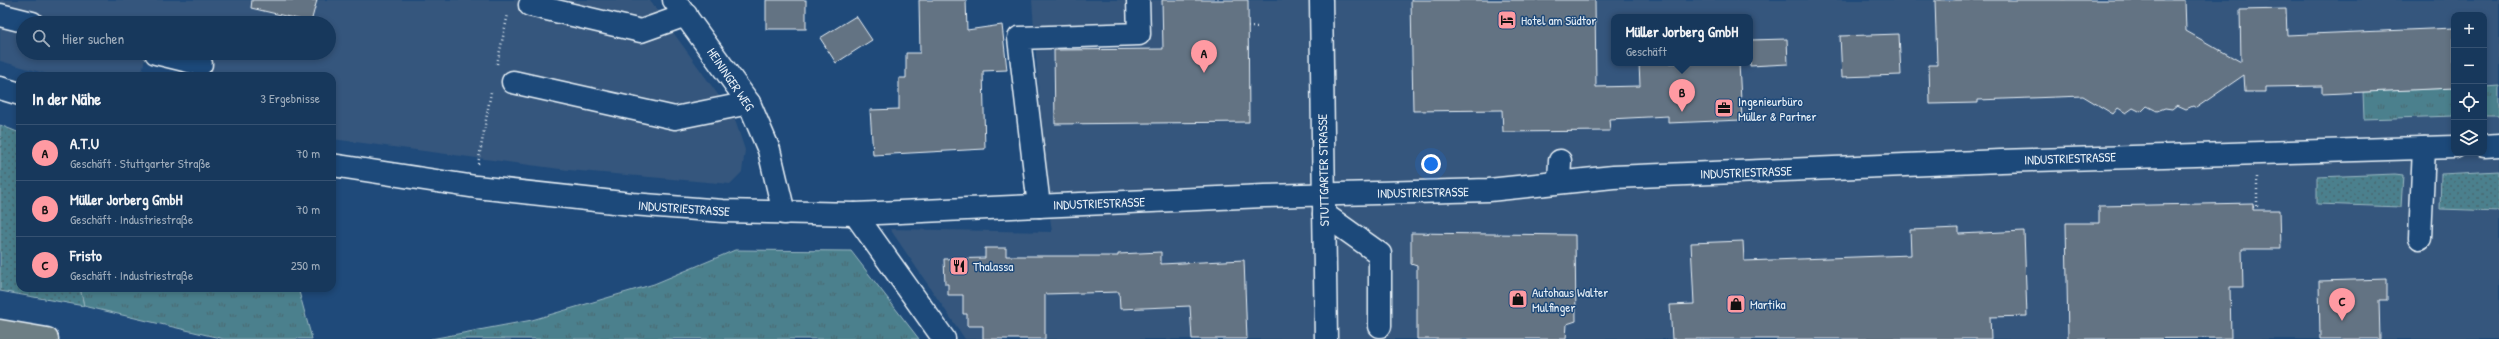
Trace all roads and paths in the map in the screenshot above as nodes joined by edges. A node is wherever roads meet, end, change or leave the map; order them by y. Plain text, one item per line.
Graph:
1 (1138, 0) edge
2 (1321, 0) edge
3 (530, 5) dead end
4 (680, 7) edge
5 (0, 15) edge
6 (16, 19) edge
7 (1248, 27) dead end
8 (1259, 27) dead end
9 (504, 31) dead end
10 (185, 60) edge
11 (201, 64) dead end
12 (500, 79) junction
13 (0, 88) edge
14 (16, 93) edge
15 (750, 103) junction
16 (2499, 145) edge
17 (2487, 146) edge
18 (2451, 147) edge
19 (2424, 148) junction
20 (2256, 153) junction
21 (336, 166) edge
22 (476, 187) junction
23 (1324, 204) junction
24 (1039, 206) junction
25 (2253, 207) dead end
26 (784, 213) junction
27 (855, 214) junction
28 (2420, 238) dead end
29 (1380, 326) dead end
30 (7, 332) edge
31 (36, 339) edge
32 (47, 339) edge
33 (944, 339) edge
34 (1326, 339) edge

1 - 24 street, INDUSTRIESTRASSE
2 - 23 street, STUTTGARTER STRASSE
3 - 4 street
4 - 15 street, HEININGER WEG
5 - 6 street
7 - 8 path
9 - 12 path
10 - 11 street
12 - 15 street
12 - 22 path
13 - 14 street
15 - 26 street, HEININGER WEG
16 - 17 street
18 - 19 street, INDUSTRIESTRASSE
19 - 20 street, INDUSTRIESTRASSE
19 - 28 street
20 - 23 street, INDUSTRIESTRASSE
20 - 25 path
21 - 22 street, INDUSTRIESTRASSE
22 - 26 street, INDUSTRIESTRASSE
23 - 24 street, INDUSTRIESTRASSE
23 - 29 street
23 - 34 street, STUTTGARTER STRASSE
24 - 27 street, INDUSTRIESTRASSE
26 - 27 street, INDUSTRIESTRASSE
27 - 33 street
30 - 31 main road
30 - 32 main road

